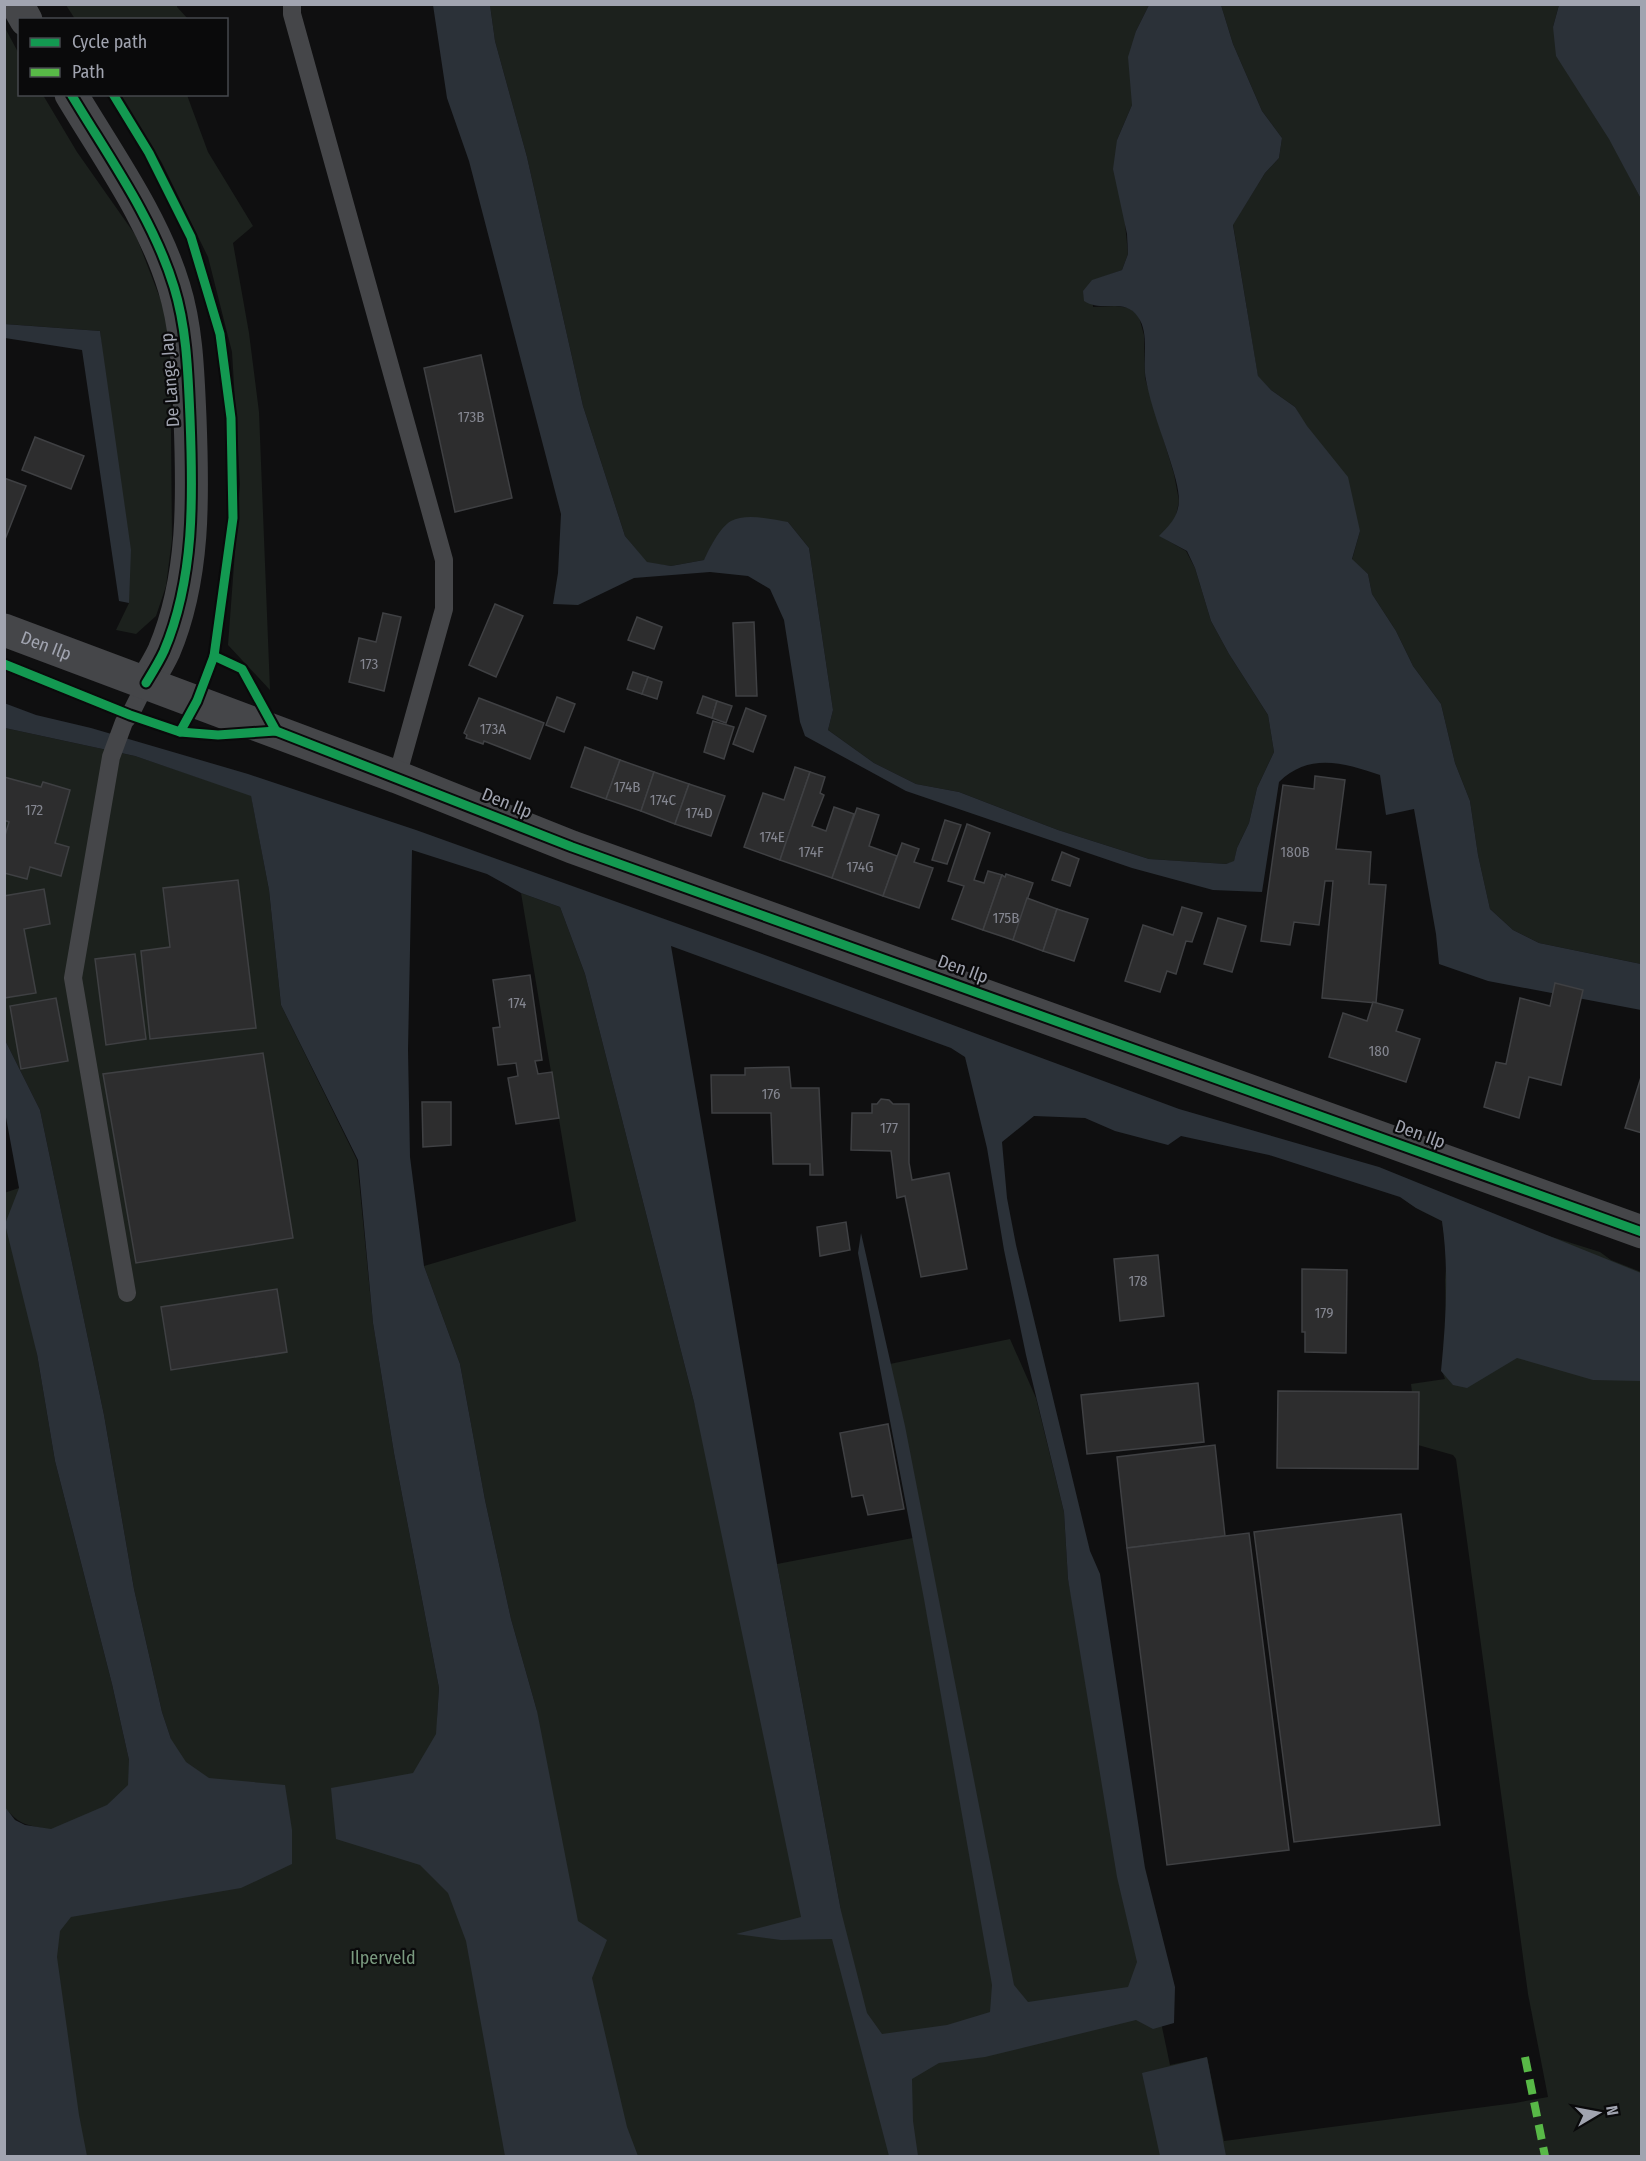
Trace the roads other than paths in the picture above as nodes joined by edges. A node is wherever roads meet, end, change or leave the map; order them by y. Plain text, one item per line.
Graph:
1 (17, 4) edge
2 (292, 4) edge
3 (25, 18) edge
4 (72, 96) edge
5 (4, 630) edge
6 (146, 683) junction
7 (397, 777) junction
8 (1641, 1232) edge
9 (127, 1293) dead end

1 - 3 street
2 - 7 lane
4 - 6 street, De Lange Jap
5 - 6 street, Den Ilp
6 - 7 street, Den Ilp
6 - 9 lane
7 - 8 street, Den Ilp

